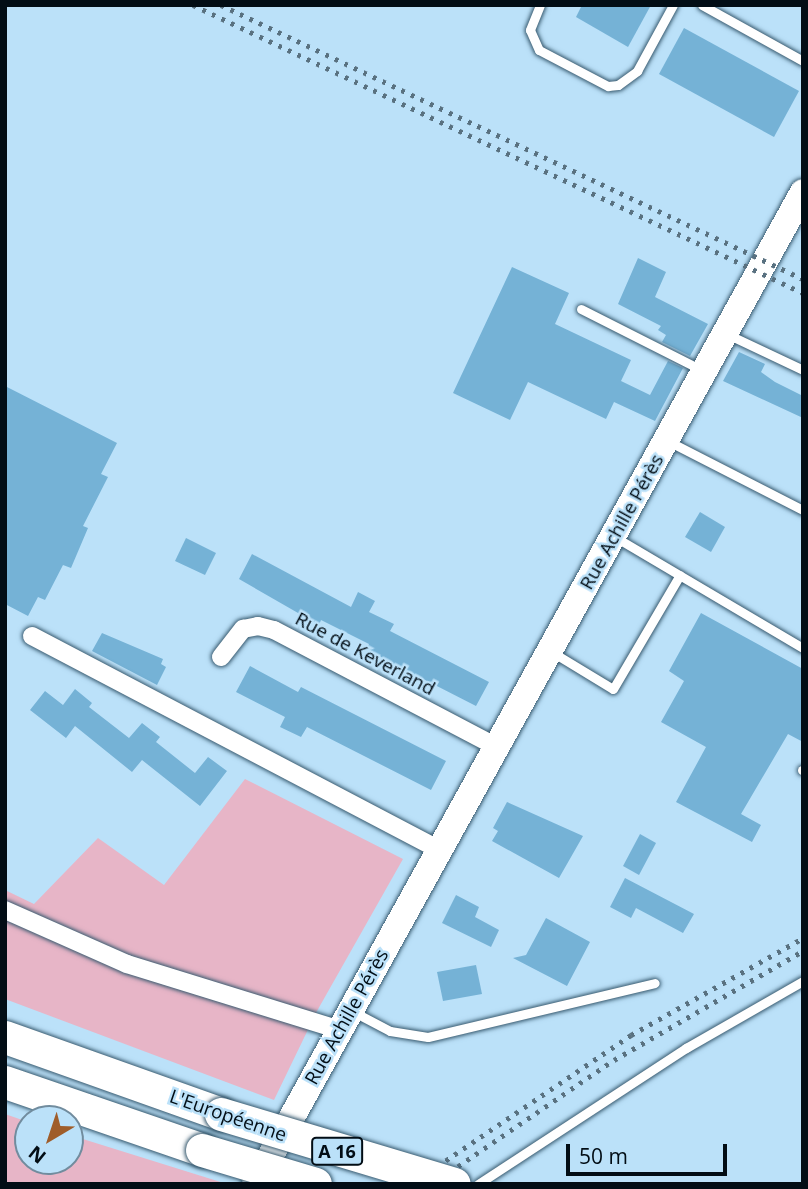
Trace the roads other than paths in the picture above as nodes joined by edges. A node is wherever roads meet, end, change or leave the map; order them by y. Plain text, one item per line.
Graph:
1 (540, 5) edge
2 (673, 5) edge
3 (702, 5) edge
4 (803, 61) edge
5 (803, 192) edge
6 (581, 310) dead end
7 (726, 334) junction
8 (803, 370) edge
9 (705, 372) junction
10 (667, 440) junction
11 (803, 510) edge
12 (614, 536) junction
13 (680, 575) junction
14 (32, 636) dead end
15 (803, 649) edge
16 (550, 651) junction
17 (221, 657) dead end
18 (497, 747) junction
19 (440, 850) junction
20 (5, 910) edge
21 (803, 981) edge
22 (655, 983) dead end
23 (345, 1020) junction
24 (5, 1038) edge
25 (5, 1082) edge
26 (255, 1184) edge
27 (315, 1184) edge
28 (454, 1184) edge
29 (478, 1184) edge

1 - 2 lane
3 - 4 lane
5 - 7 street, Rue Achille Pérès
6 - 9 lane
7 - 8 lane
7 - 9 street, Rue Achille Pérès
9 - 10 street, Rue Achille Pérès
10 - 11 lane
10 - 12 street, Rue Achille Pérès
12 - 13 lane
12 - 16 street, Rue Achille Pérès
13 - 15 lane
13 - 16 lane
14 - 19 street
16 - 18 street, Rue Achille Pérès
17 - 18 street, Rue de Keverland
18 - 19 street, Rue Achille Pérès
19 - 23 street, Rue Achille Pérès
20 - 23 street
21 - 29 lane
22 - 23 lane
23 - 26 street, Rue Achille Pérès
24 - 28 highway, L'Européenne / A 16, bridge
25 - 27 highway, L'Européenne / A 16, bridge

